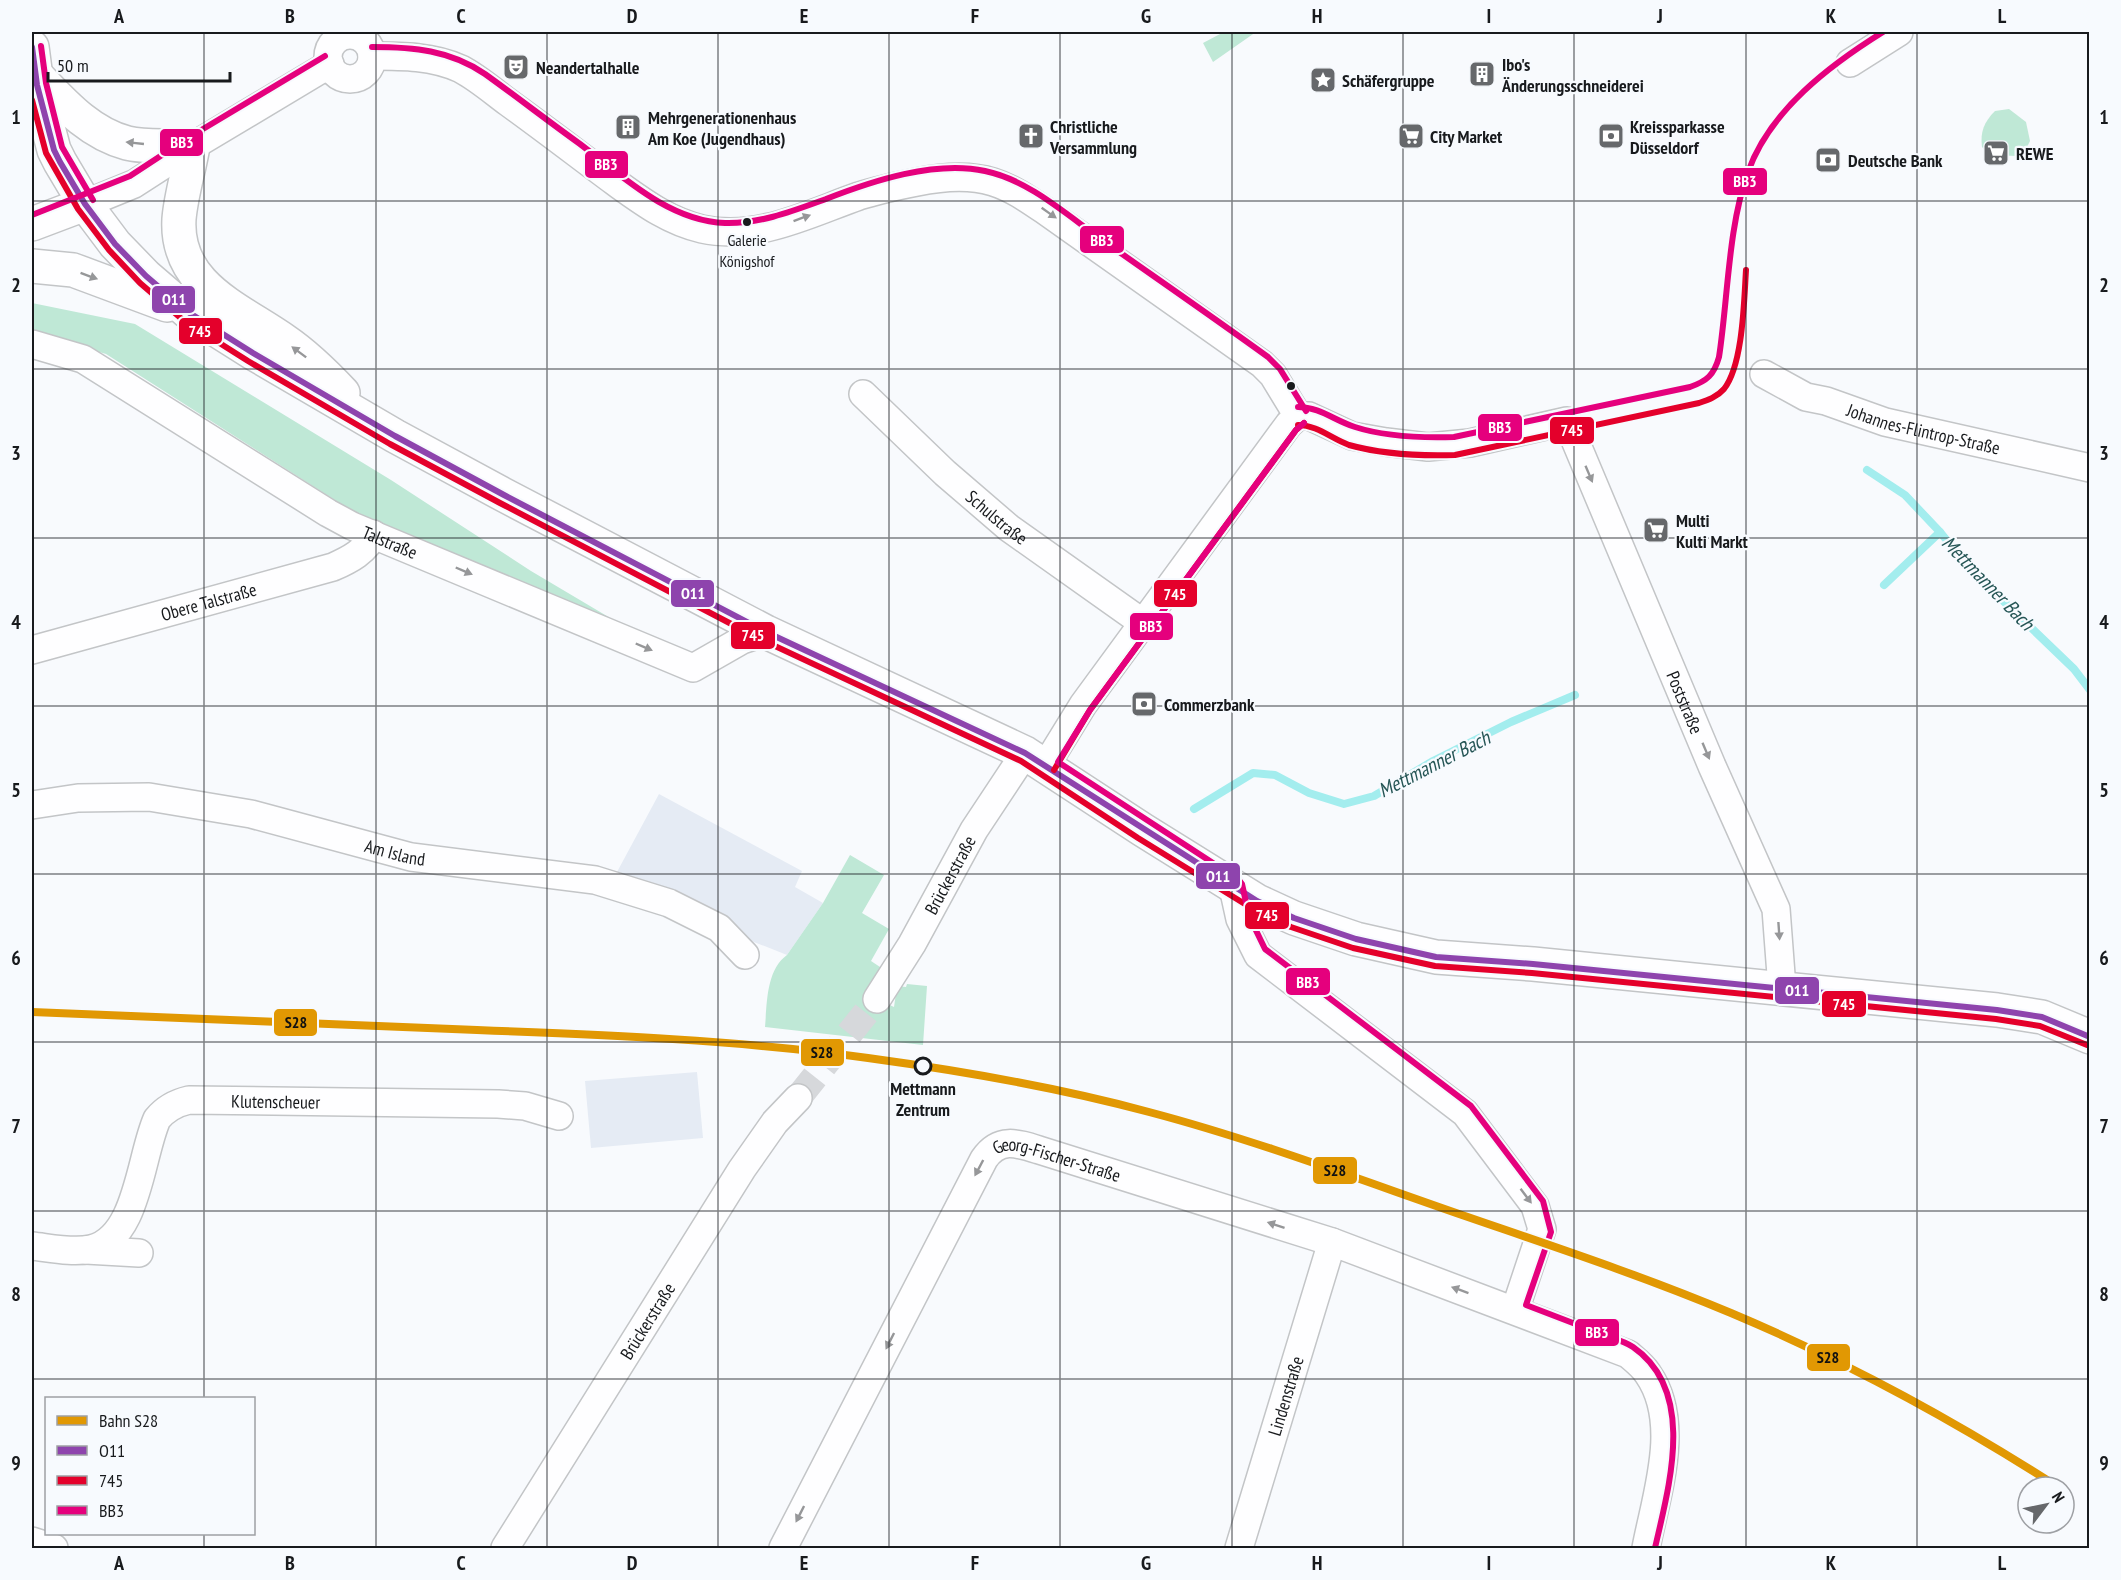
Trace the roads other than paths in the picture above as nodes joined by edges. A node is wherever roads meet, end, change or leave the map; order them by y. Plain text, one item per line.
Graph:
1 (1899, 32) edge
2 (347, 33) edge
3 (372, 56) junction
4 (1850, 63) dead end
5 (330, 64) junction
6 (34, 78) edge
7 (193, 146) junction
8 (85, 204) junction
9 (32, 224) edge
10 (32, 266) edge
11 (188, 312) junction
12 (32, 344) edge
13 (1764, 374) dead end
14 (863, 394) dead end
15 (1298, 416) junction
16 (371, 422) junction
17 (2090, 468) edge
18 (373, 534) junction
19 (1143, 623) junction
20 (766, 632) junction
21 (32, 650) edge
22 (1036, 759) junction
23 (32, 805) edge
24 (1233, 887) junction
25 (745, 955) dead end
26 (1782, 988) junction
27 (878, 999) tunnel mouth
28 (2090, 1037) edge
29 (798, 1098) tunnel mouth
30 (559, 1116) dead end
31 (1332, 1242) junction
32 (32, 1246) edge
33 (85, 1250) junction
34 (139, 1253) dead end
35 (1515, 1310) junction
36 (32, 1541) edge
37 (54, 1548) edge
38 (505, 1548) edge
39 (783, 1548) edge
40 (1239, 1548) edge
41 (1646, 1548) edge

1 - 4 street
2 - 3 street
2 - 5 street
3 - 5 street
3 -> 15 street
5 - 7 street
7 -> 6 street
6 - 8 street
7 - 8 street
16 -> 7 street
8 - 9 street
8 - 11 street
10 -> 11 street
11 - 16 street
12 - 18 street, Talstraße
13 - 17 street, Johannes-Flintrop-Straße
14 - 19 street, Schulstraße
15 - 19 street, Brückerstraße
15 -> 26 street, Poststraße
16 - 20 street
18 -> 20 street, Talstraße
18 - 21 street, Obere Talstraße
19 - 22 street, Brückerstraße
20 - 22 street
22 - 24 street
22 - 27 street, Brückerstraße
23 - 25 street, Am Island
24 - 26 street
24 -> 35 street
26 - 28 street
29 - 38 street, Brückerstraße
30 - 33 street, Klutenscheuer
35 -> 31 street, Georg-Fischer-Straße
31 -> 39 street, Georg-Fischer-Straße
31 - 40 street, Lindenstraße
32 - 33 street
33 - 34 street
35 - 41 street, Georg-Fischer-Straße
36 - 37 street

